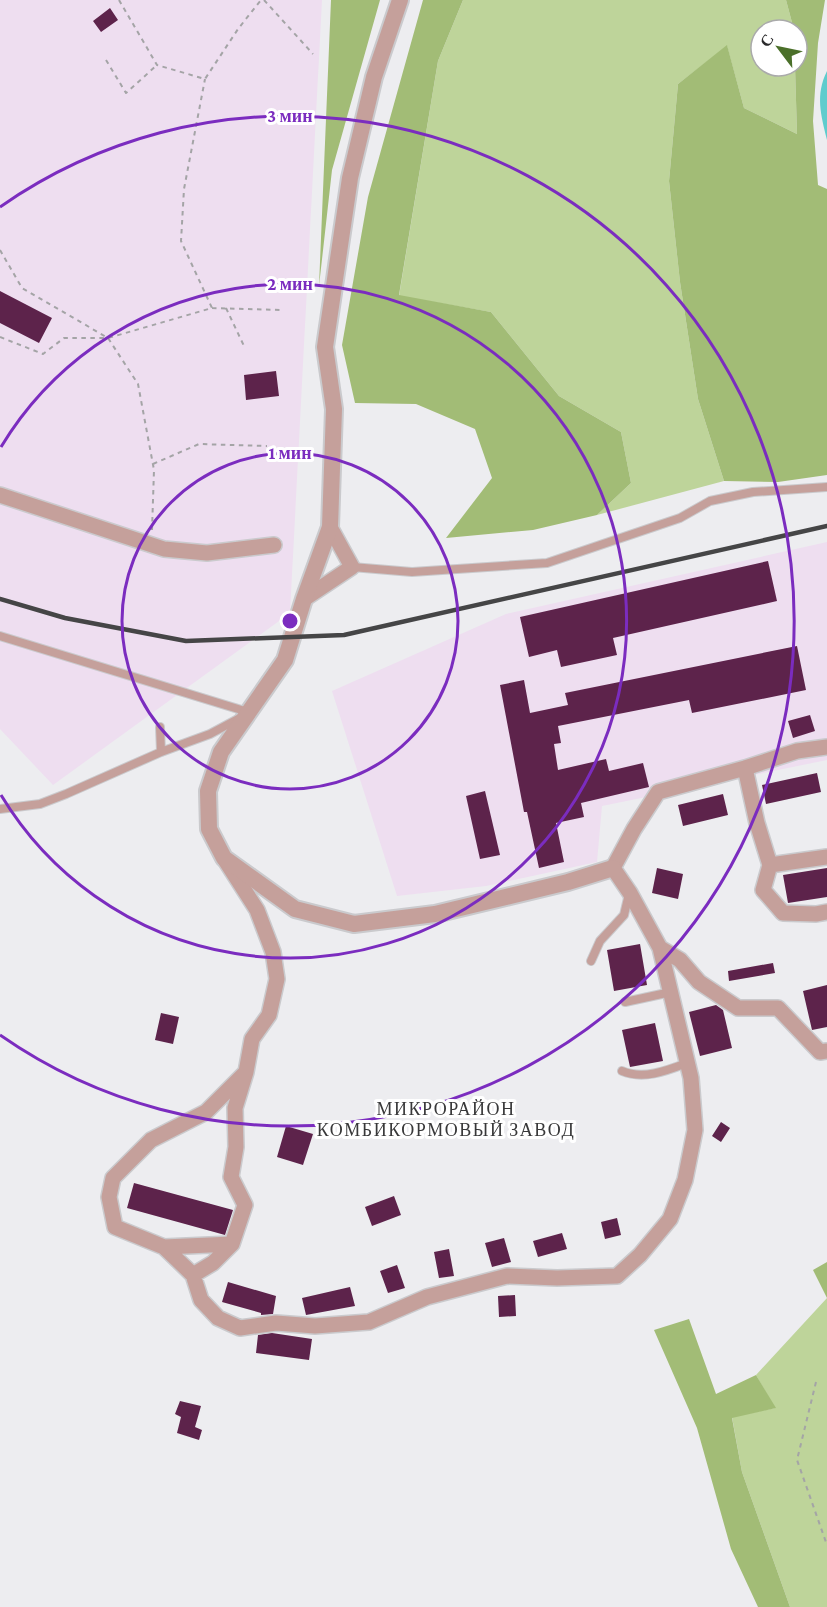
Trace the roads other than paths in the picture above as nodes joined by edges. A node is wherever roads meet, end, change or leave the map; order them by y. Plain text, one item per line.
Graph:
1 (400, 0) edge
2 (827, 487) edge
3 (0, 495) edge
4 (330, 527) junction
5 (274, 545) dead end
6 (352, 567) junction
7 (304, 599) junction
8 (0, 636) edge
9 (249, 713) junction
10 (160, 727) dead end
11 (210, 734) junction
12 (827, 747) edge
13 (161, 752) junction
14 (221, 752) junction
15 (745, 768) junction
16 (0, 809) edge
17 (827, 856) edge
18 (224, 858) junction
19 (770, 865) junction
20 (613, 868) junction
21 (630, 893) junction
22 (827, 912) edge
23 (660, 948) junction
24 (591, 961) dead end
25 (671, 992) junction
26 (625, 1002) dead end
27 (827, 1051) edge
28 (687, 1064) junction
29 (622, 1071) dead end
30 (246, 1072) junction
31 (232, 1244) junction
32 (164, 1247) junction
33 (193, 1275) junction

1 - 4 street
2 - 6 lane
3 - 5 street
4 - 6 street
4 - 7 street
6 - 7 street
7 - 9 street
8 - 9 lane
9 - 11 lane
9 - 14 street
10 - 13 lane
11 - 13 lane
11 - 14 lane
12 - 15 street
13 - 16 lane
14 - 18 street
15 - 19 street
15 - 20 street
17 - 19 street
18 - 20 street
18 - 30 street
19 - 22 street
20 - 21 street
21 - 23 street
21 - 24 lane
23 - 25 street
23 - 27 street
25 - 26 lane
25 - 28 street
28 - 29 lane
28 - 33 street
30 - 31 street
30 - 32 street
31 - 32 street
31 - 33 street
32 - 33 street

